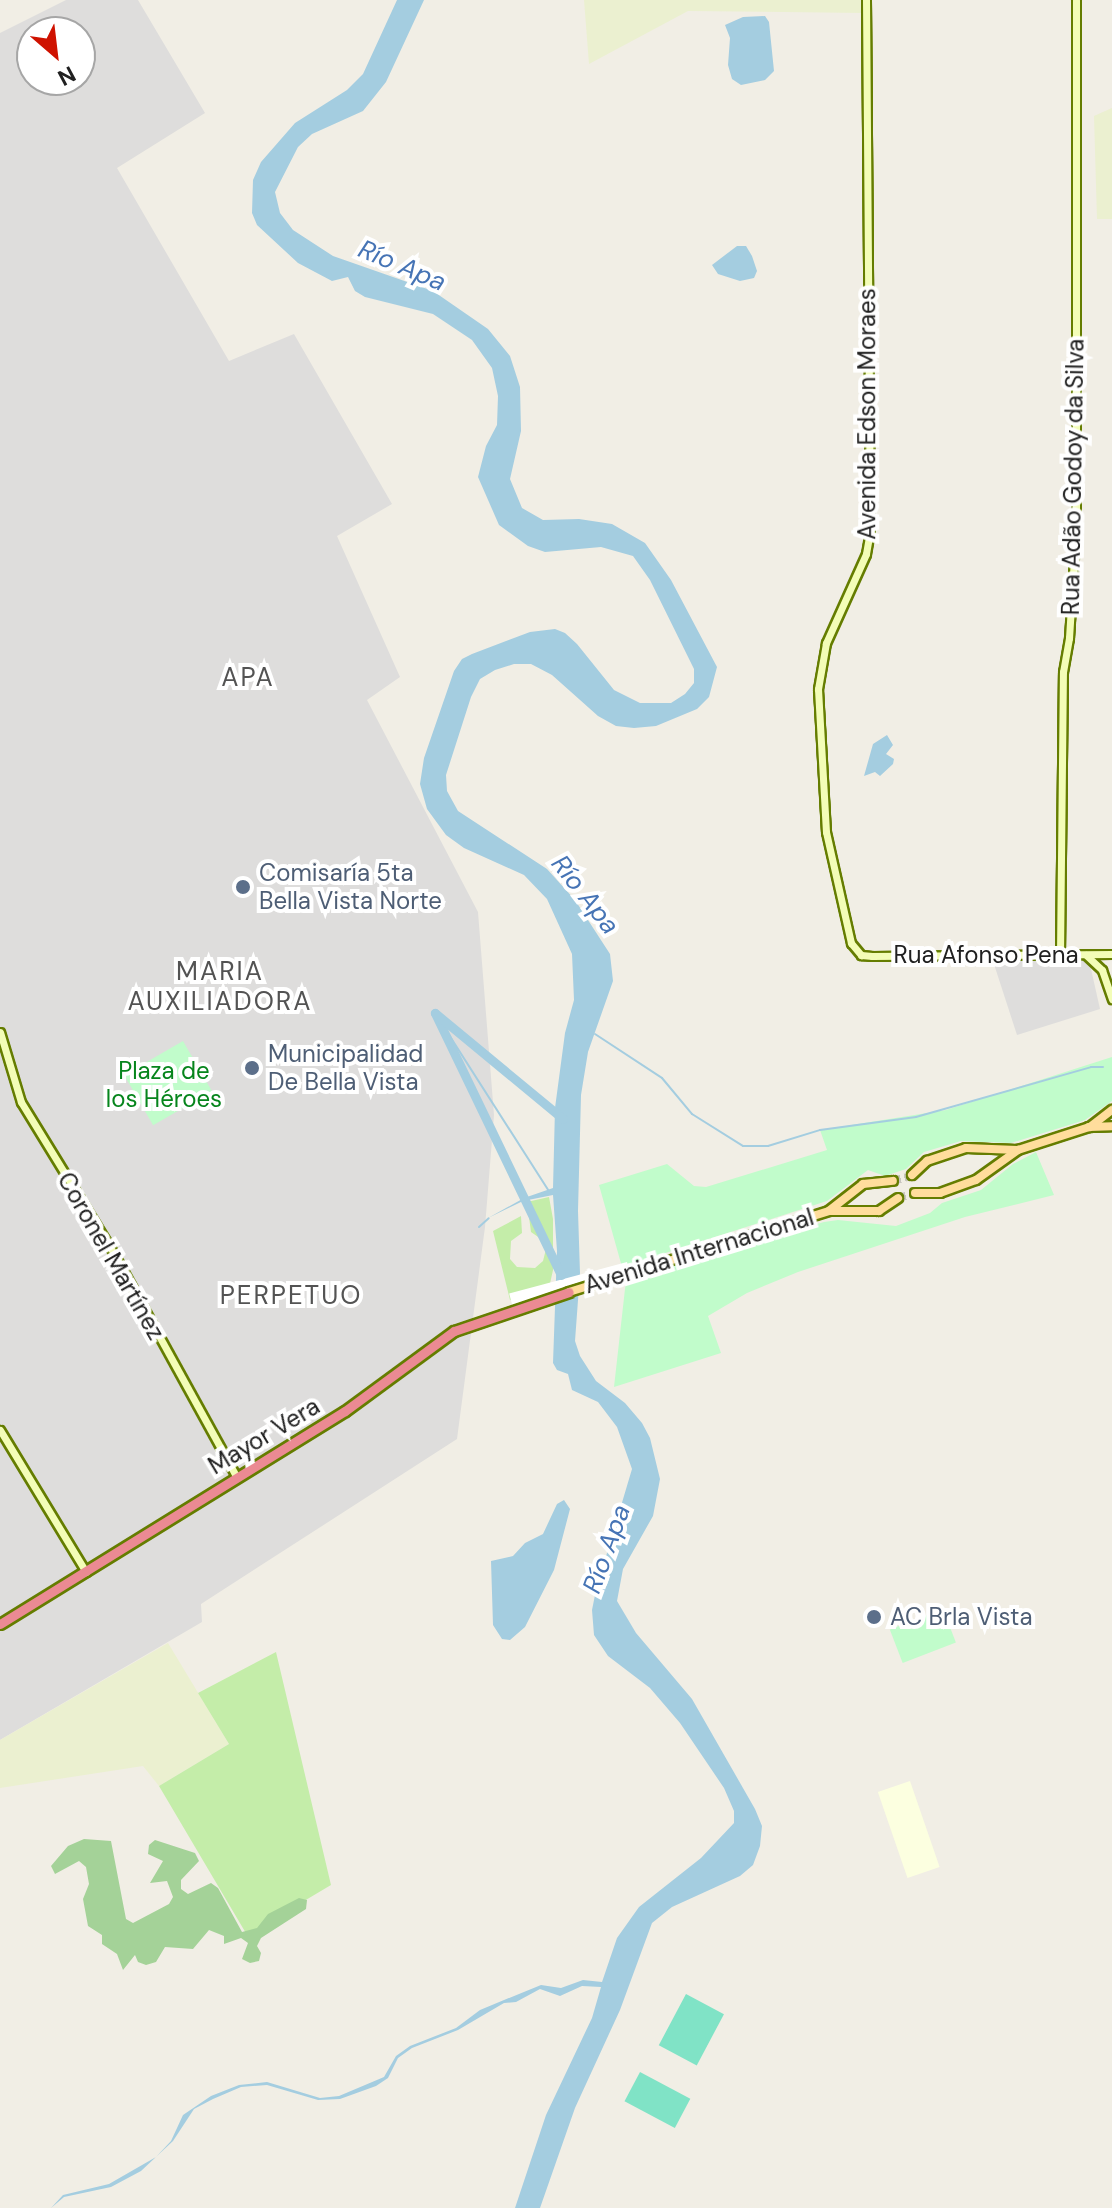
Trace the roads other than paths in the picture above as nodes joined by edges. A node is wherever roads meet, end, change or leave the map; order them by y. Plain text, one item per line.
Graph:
1 (866, 0) edge
2 (1076, 0) edge
3 (1060, 954) junction
4 (1084, 954) junction
5 (1112, 954) edge
6 (861, 955) joint
7 (1112, 999) edge
8 (0, 1032) edge
9 (1112, 1110) edge
10 (1112, 1126) edge
11 (1089, 1127) junction
12 (1018, 1150) junction
13 (829, 1211) junction
14 (569, 1292) joint
15 (0, 1430) edge
16 (236, 1476) junction
17 (86, 1572) junction
18 (4, 1622) edge

1 - 6 street, Avenida Edson Moraes
2 - 3 street, Rua Adão Godoy da Silva
3 - 4 street, Rua Afonso Pena
3 - 6 street, Rua Afonso Pena
4 - 5 street, Rua Afonso Pena
4 - 7 street
8 - 16 street, Coronel Martínez
9 - 11 main road
10 - 11 main road
11 - 12 main road
12 - 12 main road
13 - 13 main road, Avenida Internacional
13 - 14 main road, Avenida Internacional
14 - 16 highway, Mayor Vera
15 - 17 street
16 - 17 highway, Mayor Vera
17 - 18 highway, Mayor Vera

